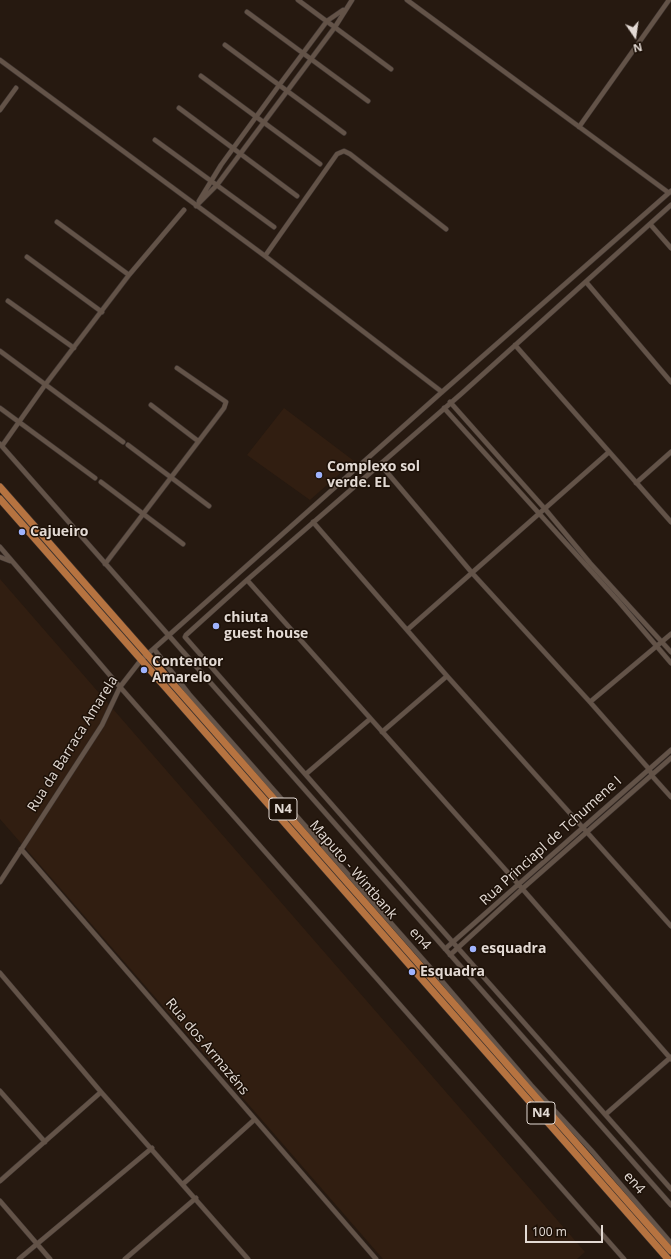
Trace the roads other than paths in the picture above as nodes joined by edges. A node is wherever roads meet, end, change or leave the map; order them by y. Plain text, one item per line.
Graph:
1 (298, 0) edge
2 (352, 0) edge
3 (407, 0) edge
4 (669, 0) edge
5 (345, 9) junction
6 (247, 12) dead end
7 (328, 21) junction
8 (335, 27) junction
9 (225, 45) dead end
10 (304, 52) junction
11 (311, 58) junction
12 (0, 60) edge
13 (391, 69) dead end
14 (201, 76) dead end
15 (280, 84) junction
16 (16, 88) dead end
17 (288, 90) junction
18 (368, 101) dead end
19 (179, 108) dead end
20 (0, 110) edge
21 (256, 117) junction
22 (265, 122) junction
23 (579, 127) junction
24 (344, 133) dead end
25 (156, 140) dead end
26 (234, 147) junction
27 (241, 153) junction
28 (320, 164) dead end
29 (211, 180) junction
30 (217, 185) junction
31 (670, 192) edge
32 (297, 196) dead end
33 (671, 205) edge
34 (196, 206) junction
35 (184, 210) dead end
36 (57, 222) dead end
37 (650, 224) junction
38 (274, 228) dead end
39 (446, 229) dead end
40 (671, 248) edge
41 (265, 256) junction
42 (27, 257) dead end
43 (129, 275) junction
44 (586, 282) junction
45 (8, 301) dead end
46 (102, 312) junction
47 (515, 345) junction
48 (74, 348) junction
49 (0, 351) edge
50 (177, 368) dead end
51 (671, 382) edge
52 (45, 385) junction
53 (442, 392) junction
54 (450, 402) junction
55 (151, 405) dead end
56 (0, 408) edge
57 (444, 408) junction
58 (19, 422) junction
59 (198, 441) junction
60 (123, 442) dead end
61 (1, 445) edge
62 (128, 445) dead end
63 (609, 452) junction
64 (671, 452) edge
65 (380, 464) junction
66 (95, 478) dead end
67 (171, 478) junction
68 (101, 482) dead end
69 (636, 483) junction
70 (0, 487) edge
71 (0, 499) edge
72 (209, 506) dead end
73 (545, 509) junction
74 (144, 514) junction
75 (539, 514) junction
76 (313, 522) junction
77 (671, 522) edge
78 (182, 544) dead end
79 (0, 547) edge
80 (0, 557) edge
81 (14, 563) junction
82 (105, 564) junction
83 (473, 574) junction
84 (247, 580) junction
85 (407, 630) junction
86 (671, 634) edge
87 (169, 636) junction
88 (663, 641) junction
89 (657, 647) junction
90 (154, 649) junction
91 (671, 652) edge
92 (144, 657) junction
93 (671, 663) edge
94 (447, 676) junction
95 (120, 687) junction
96 (590, 702) junction
97 (370, 719) junction
98 (382, 732) junction
99 (671, 750) edge
100 (671, 758) edge
101 (650, 769) junction
102 (306, 774) junction
103 (652, 774) junction
104 (671, 797) edge
105 (582, 827) junction
106 (587, 832) junction
107 (21, 849) junction
108 (0, 882) edge
109 (519, 885) junction
110 (522, 889) junction
111 (671, 926) edge
112 (453, 943) junction
113 (444, 949) junction
114 (458, 949) junction
115 (450, 955) junction
116 (0, 973) edge
117 (671, 1058) edge
118 (0, 1091) edge
119 (101, 1092) junction
120 (606, 1114) junction
121 (254, 1120) junction
122 (45, 1142) junction
123 (152, 1148) junction
124 (0, 1181) edge
125 (183, 1184) junction
126 (671, 1188) edge
127 (196, 1198) junction
128 (0, 1201) edge
129 (671, 1205) edge
130 (671, 1243) edge
131 (37, 1244) junction
132 (671, 1251) edge
133 (19, 1259) edge
134 (50, 1259) edge
135 (127, 1259) edge
136 (248, 1259) edge
137 (376, 1259) edge
138 (624, 1259) edge
139 (668, 1259) edge

1 - 7 street
2 - 5 street
3 - 23 street
4 - 23 street
5 - 7 street
5 - 8 street
6 - 10 street
7 - 8 street
7 - 10 street
8 - 11 street
8 - 13 street
9 - 15 street
10 - 11 street
10 - 15 street
11 - 17 street
11 - 18 street
12 - 34 street
14 - 21 street
15 - 17 street
15 - 21 street
16 - 20 street
17 - 22 street
17 - 24 street
19 - 26 street
21 - 22 street
21 - 26 street
22 - 27 street
22 - 28 street
23 - 31 street
25 - 29 street
26 - 27 street
26 - 29 street
27 - 30 street
27 - 32 street
29 - 30 street
29 - 34 street
30 - 34 street
30 - 38 street
31 - 53 street, Rua da Barraca Amarela
33 - 37 street
34 - 41 street
35 - 43 street
36 - 43 street
37 - 40 street
37 - 44 street
39 - 41 street
41 - 53 street
42 - 46 street
43 - 46 street
44 - 47 street
44 - 51 street
45 - 48 street
46 - 48 street
47 - 54 street
47 - 63 street
48 - 52 street
49 - 52 street
50 - 59 street
52 - 58 street
52 - 60 street
53 - 87 street, Rua da Barraca Amarela
54 - 57 street
54 - 73 street
55 - 59 street
56 - 58 street
57 - 65 street
57 - 75 street
58 - 61 street
58 - 66 street
59 - 67 street
61 - 82 street
62 - 67 street
63 - 69 street
63 - 73 street
64 - 69 street
65 - 76 street
65 - 83 street
67 - 72 street
67 - 74 street
68 - 74 street
69 - 77 street
70 - 92 highway, Maputo - Wintbank / N4
71 - 92 highway, Maputo - Wintbank / N4
73 - 75 street
73 - 88 street
74 - 78 street
74 - 82 street
75 - 83 street
75 - 89 street
76 - 84 street
76 - 85 street
79 - 81 street
80 - 81 street
81 - 95 street
82 - 87 street
83 - 85 street
83 - 96 street
84 - 97 street
84 - 102 street
85 - 94 street
86 - 88 street
87 - 90 street, Rua da Barraca Amarela
87 - 113 street
88 - 89 street
88 - 91 street
89 - 93 street
89 - 96 street
90 - 92 street, Rua da Barraca Amarela
90 - 130 street, en4
92 - 95 street, Rua da Barraca Amarela
92 - 132 highway, Maputo - Wintbank / N4
92 - 139 highway, Maputo - Wintbank / N4
94 - 98 street
94 - 105 street
95 - 107 street, Rua da Barraca Amarela
95 - 138 street
96 - 101 street
97 - 98 street
97 - 102 street
98 - 109 street
99 - 101 street, Rua Princiapl de Tchumene I
100 - 103 street, Rua Princiapl de Tchumene I
101 - 103 street
101 - 105 street, Rua Princiapl de Tchumene I
102 - 112 street
103 - 104 street
103 - 106 street, Rua Princiapl de Tchumene I
105 - 106 street
105 - 109 street, Rua Princiapl de Tchumene I
106 - 110 street, Rua Princiapl de Tchumene I
106 - 111 street
107 - 108 street, Rua da Barraca Amarela
107 - 121 street, Rua dos Armazéns
109 - 110 street
109 - 112 street, Rua Princiapl de Tchumene I
110 - 114 street, Rua Princiapl de Tchumene I
110 - 117 street
112 - 113 street, Rua Princiapl de Tchumene I
112 - 114 street
113 - 115 street
114 - 115 street, Rua Princiapl de Tchumene I
114 - 120 street
115 - 129 street
116 - 119 street
117 - 120 street
118 - 122 street
119 - 122 street
119 - 123 street
120 - 126 street
121 - 125 street
121 - 137 street, Rua dos Armazéns
122 - 124 street
123 - 125 street
123 - 131 street
125 - 127 street
127 - 135 street
127 - 136 street
128 - 131 street
131 - 133 street
131 - 134 street

